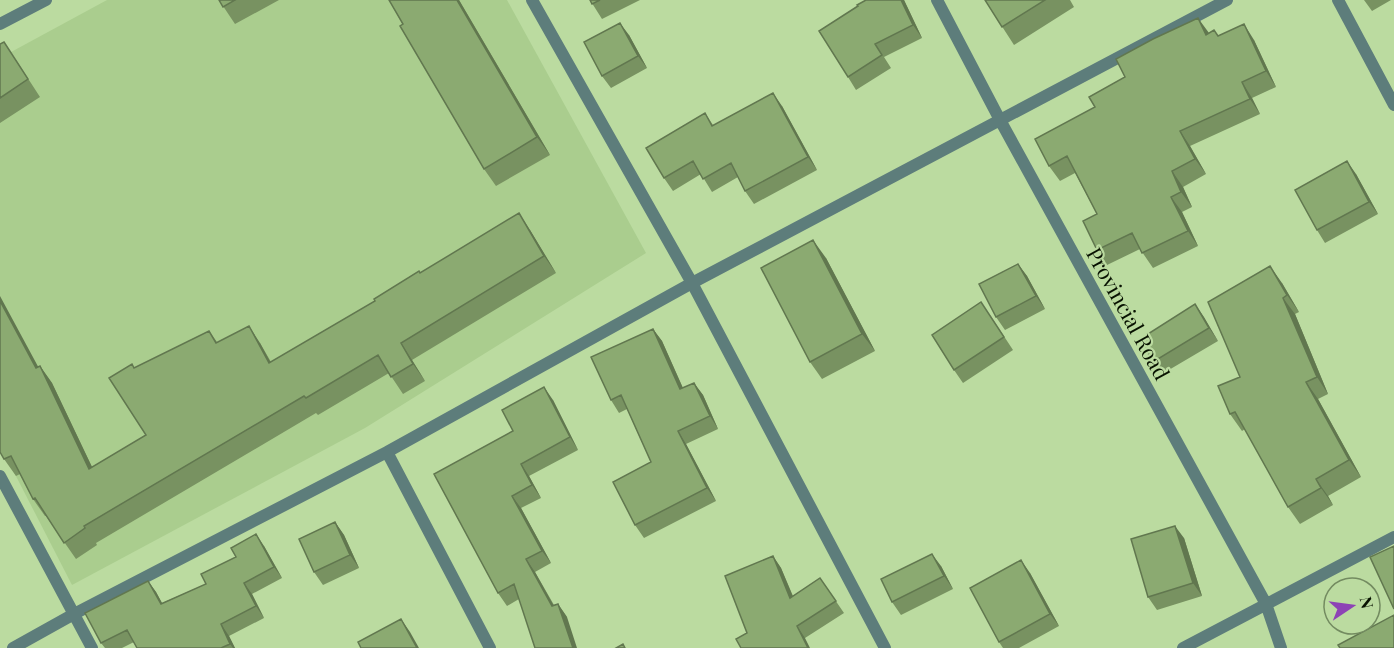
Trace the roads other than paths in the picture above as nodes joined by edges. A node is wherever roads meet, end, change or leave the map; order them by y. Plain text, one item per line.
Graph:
1 (46, 0) edge
2 (532, 0) edge
3 (937, 0) edge
4 (1227, 0) edge
5 (1338, 0) edge
6 (0, 24) edge
7 (1394, 105) edge
8 (1000, 120) junction
9 (692, 284) junction
10 (387, 452) junction
11 (0, 476) edge
12 (1394, 537) edge
13 (1266, 604) junction
14 (74, 614) junction
15 (13, 648) edge
16 (92, 648) edge
17 (490, 648) edge
18 (885, 648) edge
19 (1183, 648) edge
20 (1281, 648) edge

1 - 6 street
2 - 9 street
3 - 8 street, Provincial Road
4 - 8 street
5 - 7 street
8 - 9 street
8 - 13 street, Provincial Road
9 - 10 street
9 - 18 street
10 - 14 street
10 - 17 street
11 - 14 street
12 - 13 street
13 - 19 street
13 - 20 street, Provincial Road
14 - 15 street
14 - 16 street

